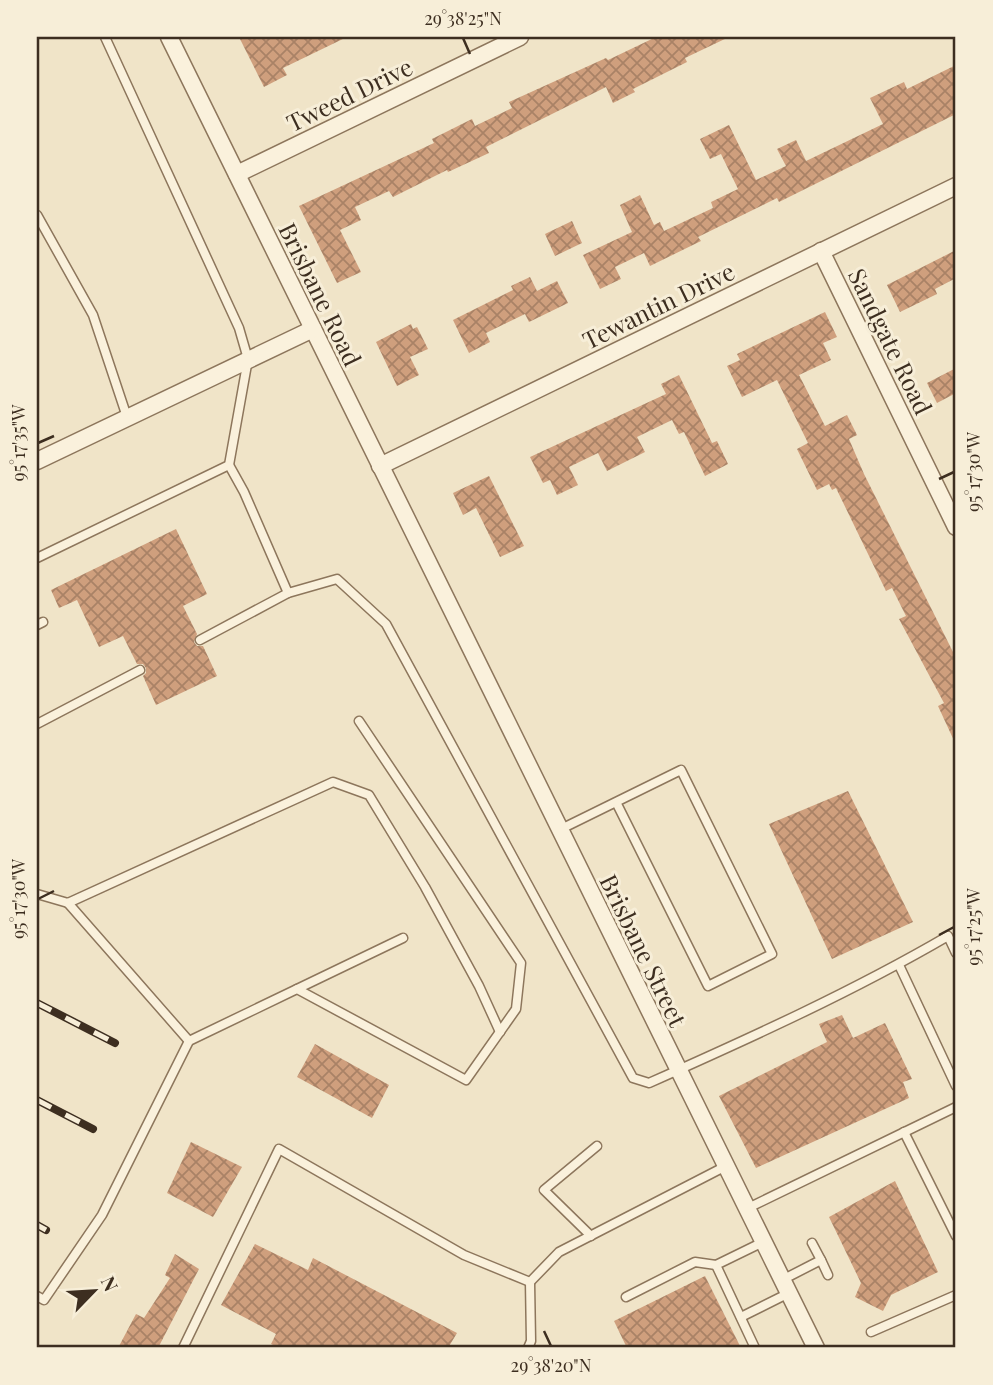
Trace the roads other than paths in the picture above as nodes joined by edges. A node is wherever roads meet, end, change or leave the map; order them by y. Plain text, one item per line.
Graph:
1 (105, 37) edge
2 (169, 37) edge
3 (520, 37) edge
4 (237, 174) junction
5 (956, 186) edge
6 (37, 215) edge
7 (821, 251) junction
8 (313, 329) junction
9 (248, 359) junction
10 (127, 417) junction
11 (37, 461) edge
12 (229, 465) junction
13 (380, 466) junction
14 (956, 527) edge
15 (37, 558) edge
16 (432, 572) joint
17 (288, 593) junction
18 (200, 640) dead end
19 (140, 670) dead end
20 (359, 721) dead end
21 (37, 724) edge
22 (616, 802) junction
23 (559, 830) junction
24 (37, 894) edge
25 (68, 903) junction
26 (403, 938) dead end
27 (956, 953) edge
28 (899, 965) junction
29 (297, 989) junction
30 (500, 1032) junction
31 (189, 1041) junction
32 (678, 1070) junction
33 (956, 1086) edge
34 (956, 1107) edge
35 (904, 1132) junction
36 (597, 1146) dead end
37 (726, 1166) junction
38 (746, 1209) junction
39 (591, 1236) junction
40 (956, 1236) edge
41 (763, 1242) junction
42 (812, 1242) dead end
43 (821, 1260) junction
44 (716, 1265) junction
45 (828, 1275) dead end
46 (530, 1282) junction
47 (785, 1287) junction
48 (956, 1295) edge
49 (37, 1296) edge
50 (626, 1297) dead end
51 (741, 1317) junction
52 (871, 1332) dead end
53 (183, 1348) edge
54 (528, 1348) edge
55 (755, 1348) edge
56 (816, 1348) edge

1 - 9 lane
2 - 4 street, Brisbane Road
3 - 4 street, Tweed Drive
4 - 8 street, Brisbane Road
5 - 7 street, Tewantin Drive
6 - 10 lane
7 - 13 street, Tewantin Drive
7 - 14 street, Sandgate Road
8 - 9 street
8 - 13 street, Brisbane Road
9 - 10 street
9 - 12 lane
10 - 11 street
12 - 15 lane
12 - 17 lane
13 - 16 street, Brisbane Road
16 - 23 street, Brisbane Street
17 - 18 lane
17 - 32 lane
19 - 21 lane
20 - 30 lane
22 - 22 lane
22 - 23 lane
23 - 32 street, Brisbane Street
24 - 25 lane
25 - 30 lane
25 - 31 lane
26 - 29 lane
27 - 28 lane
28 - 32 lane
28 - 33 lane
29 - 30 lane
29 - 31 lane
31 - 49 lane
32 - 37 street, Brisbane Street
34 - 35 lane
35 - 38 lane
35 - 40 lane
36 - 39 lane
37 - 38 street, Brisbane Street
37 - 39 lane
38 - 41 street, Brisbane Street
39 - 46 lane
41 - 44 lane
41 - 47 street, Brisbane Street
42 - 43 lane
43 - 45 lane
43 - 47 lane
44 - 50 lane
44 - 51 lane
46 - 53 lane
46 - 54 lane
47 - 51 lane
47 - 56 street, Brisbane Street
48 - 52 lane
51 - 55 lane

